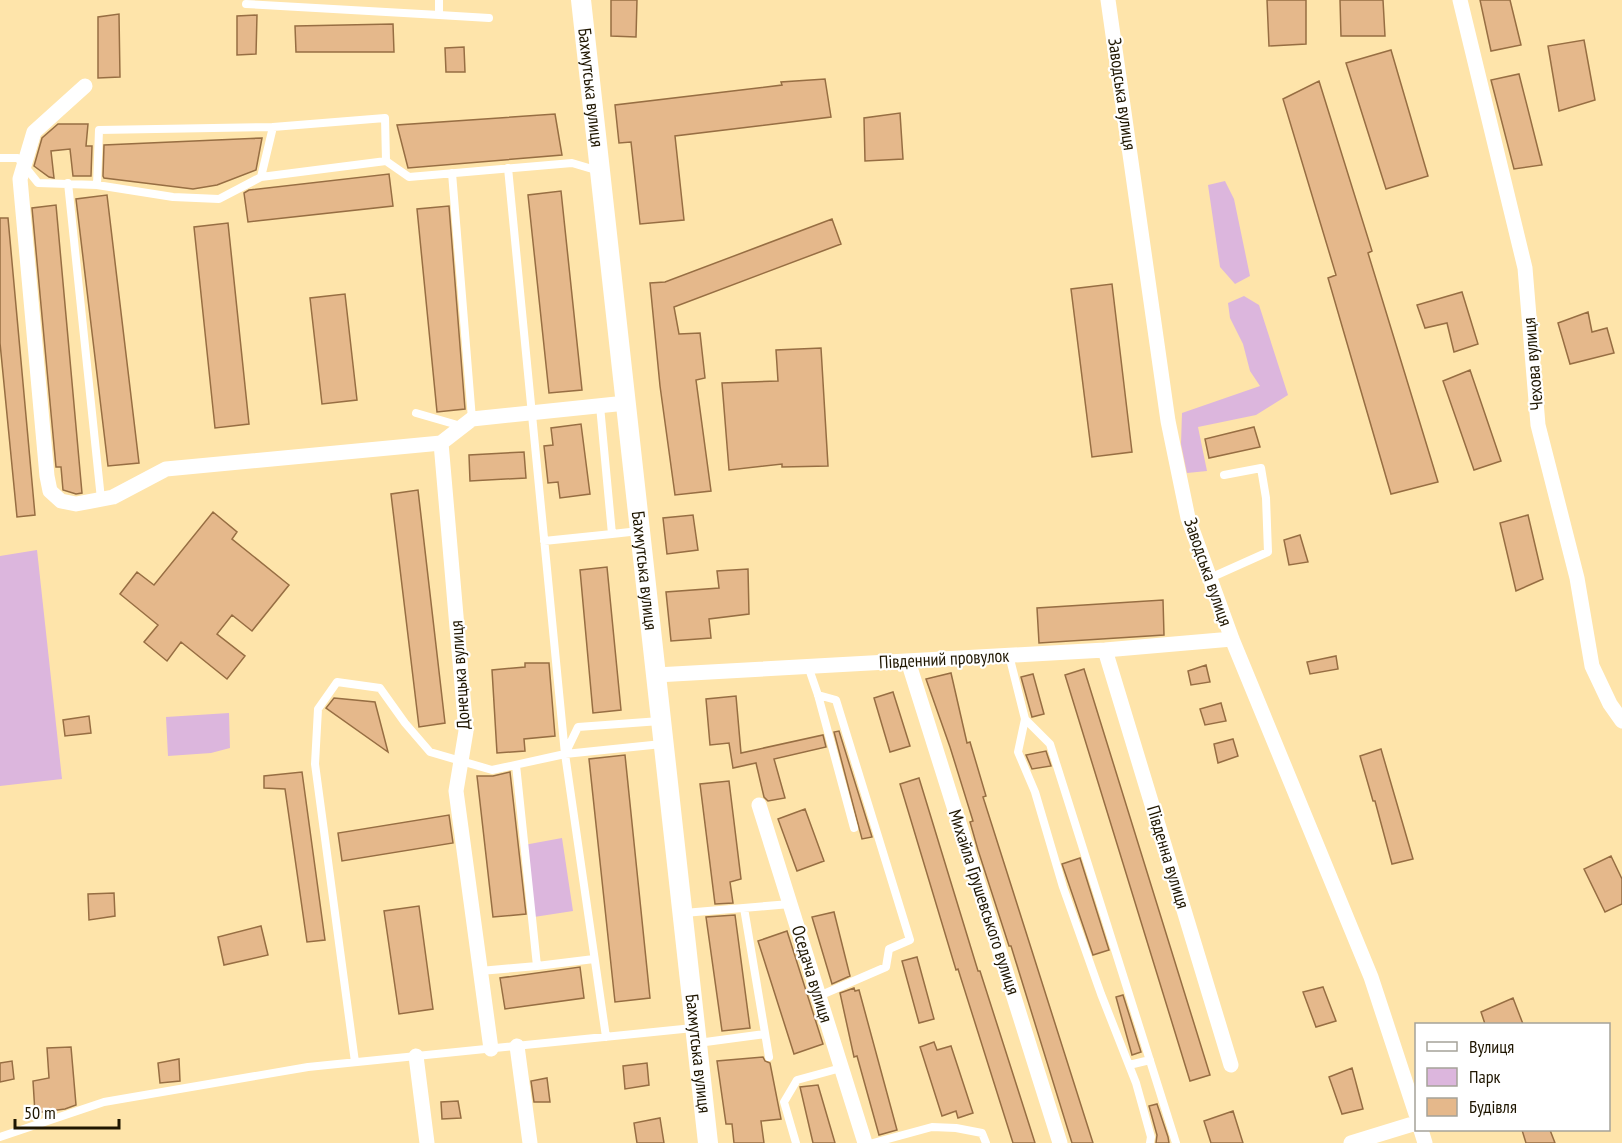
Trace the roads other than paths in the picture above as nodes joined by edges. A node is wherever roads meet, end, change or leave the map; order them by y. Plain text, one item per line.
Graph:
1 (439, 0) edge
2 (581, 0) edge
3 (1108, 0) edge
4 (1460, 0) edge
5 (246, 4) dead end
6 (439, 15) junction
7 (489, 18) dead end
8 (85, 86) dead end
9 (273, 127) junction
10 (1, 157) edge
11 (386, 161) junction
12 (24, 166) junction
13 (508, 168) junction
14 (601, 172) junction
15 (452, 173) junction
16 (261, 177) junction
17 (68, 183) junction
18 (97, 185) junction
19 (626, 403) junction
20 (600, 406) junction
21 (416, 413) dead end
22 (532, 413) junction
23 (467, 423) junction
24 (441, 443) junction
25 (1224, 475) dead end
26 (101, 499) junction
27 (640, 531) junction
28 (612, 534) junction
29 (544, 542) junction
30 (1208, 578) junction
31 (1232, 639) junction
32 (1105, 650) junction
33 (1009, 655) junction
34 (908, 661) junction
35 (807, 666) junction
36 (656, 675) junction
37 (818, 695) junction
38 (1025, 719) junction
39 (661, 720) junction
40 (1622, 721) edge
41 (664, 744) junction
42 (565, 754) junction
43 (461, 761) junction
44 (516, 765) junction
45 (759, 805) dead end
46 (854, 828) dead end
47 (790, 904) junction
48 (744, 908) junction
49 (682, 913) junction
50 (594, 959) junction
51 (537, 966) junction
52 (480, 971) junction
53 (819, 996) junction
54 (765, 1034) junction
55 (696, 1035) junction
56 (606, 1037) junction
57 (517, 1046) junction
58 (491, 1048) junction
59 (416, 1056) junction
60 (769, 1057) dead end
61 (1150, 1060) junction
62 (355, 1062) junction
63 (1129, 1065) junction
64 (1231, 1065) dead end
65 (841, 1068) junction
66 (1415, 1111) edge
67 (1415, 1123) edge
68 (0, 1137) edge
69 (428, 1143) edge
70 (530, 1143) edge
71 (708, 1143) edge
72 (796, 1143) edge
73 (865, 1143) edge
74 (873, 1143) edge
75 (986, 1143) edge
76 (1060, 1143) edge
77 (1150, 1143) edge
78 (1176, 1143) edge
79 (1351, 1143) edge

1 - 6 lane
2 - 14 street, Бахмутська вулиця
3 - 30 street, Заводська вулиця
4 - 40 street, Чехова вулиця
5 - 6 lane
6 - 7 lane
8 - 12 street
9 - 11 lane
9 - 16 lane
9 - 18 lane
10 - 12 lane
11 - 15 lane
11 - 16 lane
12 - 17 lane
12 - 26 street
13 - 14 lane
13 - 15 lane
13 - 22 lane
14 - 19 street, Бахмутська вулиця
15 - 23 lane
16 - 18 lane
17 - 18 lane
17 - 26 lane
19 - 20 street
19 - 27 street, Бахмутська вулиця
20 - 22 street
20 - 28 lane
21 - 23 lane
22 - 23 street
22 - 29 lane
23 - 24 street
24 - 26 street
24 - 43 street, Донецька вулиця
25 - 30 lane
27 - 28 lane
27 - 36 street, Бахмутська вулиця
28 - 29 lane
29 - 42 lane
30 - 31 street, Заводська вулиця
31 - 32 street, Південний провулок
31 - 66 street, Заводська вулиця
32 - 33 street, Південний провулок
32 - 64 street, Південна вулиця
33 - 34 street, Південний провулок
33 - 38 lane
34 - 35 street, Південний провулок
34 - 76 street, Михайла Грушевського вулиця
35 - 36 street, Південний провулок
35 - 37 lane
36 - 39 street, Бахмутська вулиця
37 - 46 lane
37 - 53 lane
38 - 61 lane
38 - 63 lane
39 - 41 street, Бахмутська вулиця
39 - 42 lane
41 - 42 lane
41 - 49 street, Бахмутська вулиця
42 - 44 lane
42 - 50 lane
43 - 44 lane
43 - 52 street, Донецька вулиця
43 - 62 lane
44 - 51 lane
45 - 47 street, Оседача вулиця
47 - 48 lane
47 - 53 street, Оседача вулиця
48 - 49 lane
48 - 54 lane
49 - 55 street, Бахмутська вулиця
50 - 51 lane
50 - 56 lane
51 - 52 lane
52 - 58 street, Донецька вулиця
53 - 65 street, Оседача вулиця
54 - 55 lane
54 - 60 lane
55 - 56 lane
55 - 71 street, Бахмутська вулиця
56 - 57 lane
57 - 58 lane
57 - 70 street
58 - 59 lane
59 - 62 lane
59 - 69 street
61 - 63 lane
61 - 78 lane
62 - 68 lane
63 - 77 lane
65 - 72 lane
65 - 73 street, Оседача вулиця
67 - 79 street
74 - 75 lane

